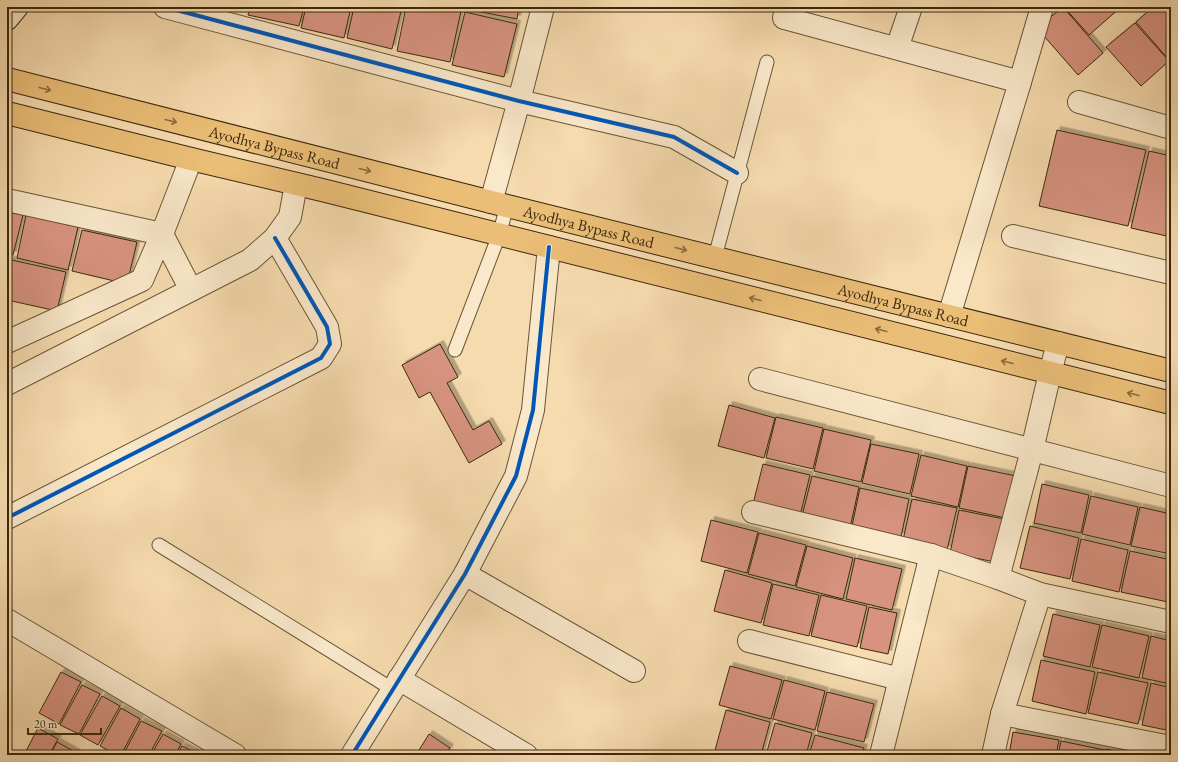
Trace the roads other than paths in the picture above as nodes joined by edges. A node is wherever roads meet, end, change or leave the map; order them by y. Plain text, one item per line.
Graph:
1 (17, 7) edge
2 (165, 7) edge
3 (543, 7) edge
4 (786, 7) edge
5 (911, 7) edge
6 (1040, 7) edge
7 (7, 19) edge
8 (897, 48) junction
9 (767, 62) dead end
10 (7, 79) edge
11 (1020, 82) junction
12 (519, 101) junction
13 (1079, 102) dead end
14 (7, 113) edge
15 (1171, 128) edge
16 (191, 159) junction
17 (737, 174) junction
18 (296, 184) junction
19 (7, 200) edge
20 (499, 204) junction
21 (162, 234) junction
22 (498, 235) junction
23 (1014, 236) dead end
24 (275, 238) junction
25 (549, 247) junction
26 (716, 257) junction
27 (1171, 273) edge
28 (191, 290) junction
29 (949, 316) junction
30 (10, 337) edge
31 (1058, 343) junction
32 (455, 350) dead end
33 (1171, 371) edge
34 (1050, 373) junction
35 (760, 379) dead end
36 (7, 384) edge
37 (1171, 403) edge
38 (1032, 450) junction
39 (1171, 486) edge
40 (753, 512) dead end
41 (7, 518) edge
42 (159, 545) dead end
43 (931, 555) junction
44 (465, 574) junction
45 (998, 578) junction
46 (1040, 594) junction
47 (7, 620) edge
48 (1171, 622) edge
49 (749, 642) dead end
50 (634, 671) dead end
51 (900, 679) junction
52 (395, 684) junction
53 (1002, 714) junction
54 (1171, 747) edge
55 (235, 755) edge
56 (352, 755) edge
57 (526, 755) edge
58 (881, 755) edge
59 (993, 755) edge

1 - 7 street
2 - 12 street
3 - 12 street
4 - 8 street
5 - 8 street
6 - 11 street
8 - 11 street
9 - 17 lane
10 -> 20 main road, Ayodhya Bypass Road
11 - 29 street
12 - 17 street
12 - 20 street
13 - 15 street
14 - 16 main road, Ayodhya Bypass Road
16 - 18 main road, Ayodhya Bypass Road
16 - 21 street
17 - 26 lane
18 - 22 main road, Ayodhya Bypass Road
18 - 24 street
19 - 21 street
20 - 22 lane
20 -> 26 main road, Ayodhya Bypass Road
21 - 28 street
21 - 30 street
22 - 25 main road, Ayodhya Bypass Road
22 - 32 lane
23 - 27 street
24 - 28 street
24 - 41 street
34 -> 25 main road, Ayodhya Bypass Road
25 - 44 street
26 - 29 main road, Ayodhya Bypass Road
28 - 36 street
29 - 31 main road, Ayodhya Bypass Road
31 - 33 main road, Ayodhya Bypass Road
31 - 34 street
37 -> 34 main road, Ayodhya Bypass Road
34 - 38 street
35 - 38 street
38 - 39 street
38 - 45 street
40 - 43 street
42 - 52 lane
43 - 45 street
43 - 51 street
44 - 50 street
44 - 52 street
45 - 46 street
46 - 48 street
46 - 53 street
47 - 55 street
49 - 51 street
51 - 58 street
52 - 56 street
52 - 57 street
53 - 54 street
53 - 59 street

